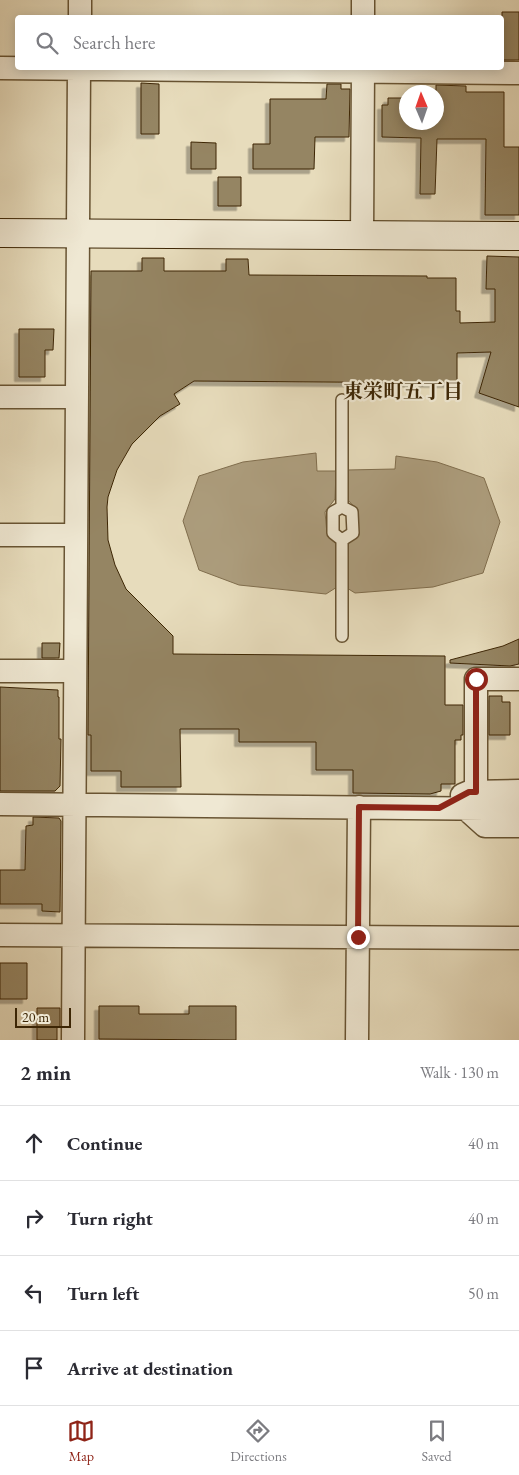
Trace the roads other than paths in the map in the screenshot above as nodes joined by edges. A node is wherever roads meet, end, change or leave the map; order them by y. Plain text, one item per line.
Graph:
1 (80, 0) edge
2 (363, 0) edge
3 (80, 15) edge
4 (363, 15) edge
5 (0, 68) edge
6 (15, 68) edge
7 (79, 70) edge
8 (363, 70) edge
9 (519, 73) edge
10 (0, 233) edge
11 (77, 234) junction
12 (362, 235) junction
13 (519, 236) edge
14 (0, 397) edge
15 (76, 397) junction
16 (342, 400) dead end
17 (342, 506) junction
18 (0, 535) edge
19 (75, 535) junction
20 (342, 540) junction
21 (342, 636) dead end
22 (0, 671) edge
23 (75, 671) junction
24 (519, 679) edge
25 (519, 791) edge
26 (470, 800) junction
27 (0, 804) edge
28 (74, 805) junction
29 (359, 807) junction
30 (519, 809) edge
31 (519, 826) edge
32 (0, 935) edge
33 (74, 936) junction
34 (358, 937) junction
35 (519, 938) edge
36 (73, 1040) edge
37 (357, 1040) edge

1 - 3 street
2 - 4 street
5 - 6 street
7 - 11 street
8 - 9 street
8 - 12 street
10 - 11 street
11 - 12 street
11 - 15 street
12 - 13 street
14 - 15 street
15 - 19 street
16 - 17 lane
17 - 20 lane
17 - 20 lane
18 - 19 street
19 - 23 street
20 - 21 lane
22 - 23 street
23 - 28 street
24 - 26 street
25 - 26 street
26 - 29 street
26 - 30 street
26 - 31 street
27 - 28 street
28 - 29 street
28 - 33 street
29 - 34 street
32 - 33 street
33 - 34 street
33 - 36 street
34 - 35 street
34 - 37 street

